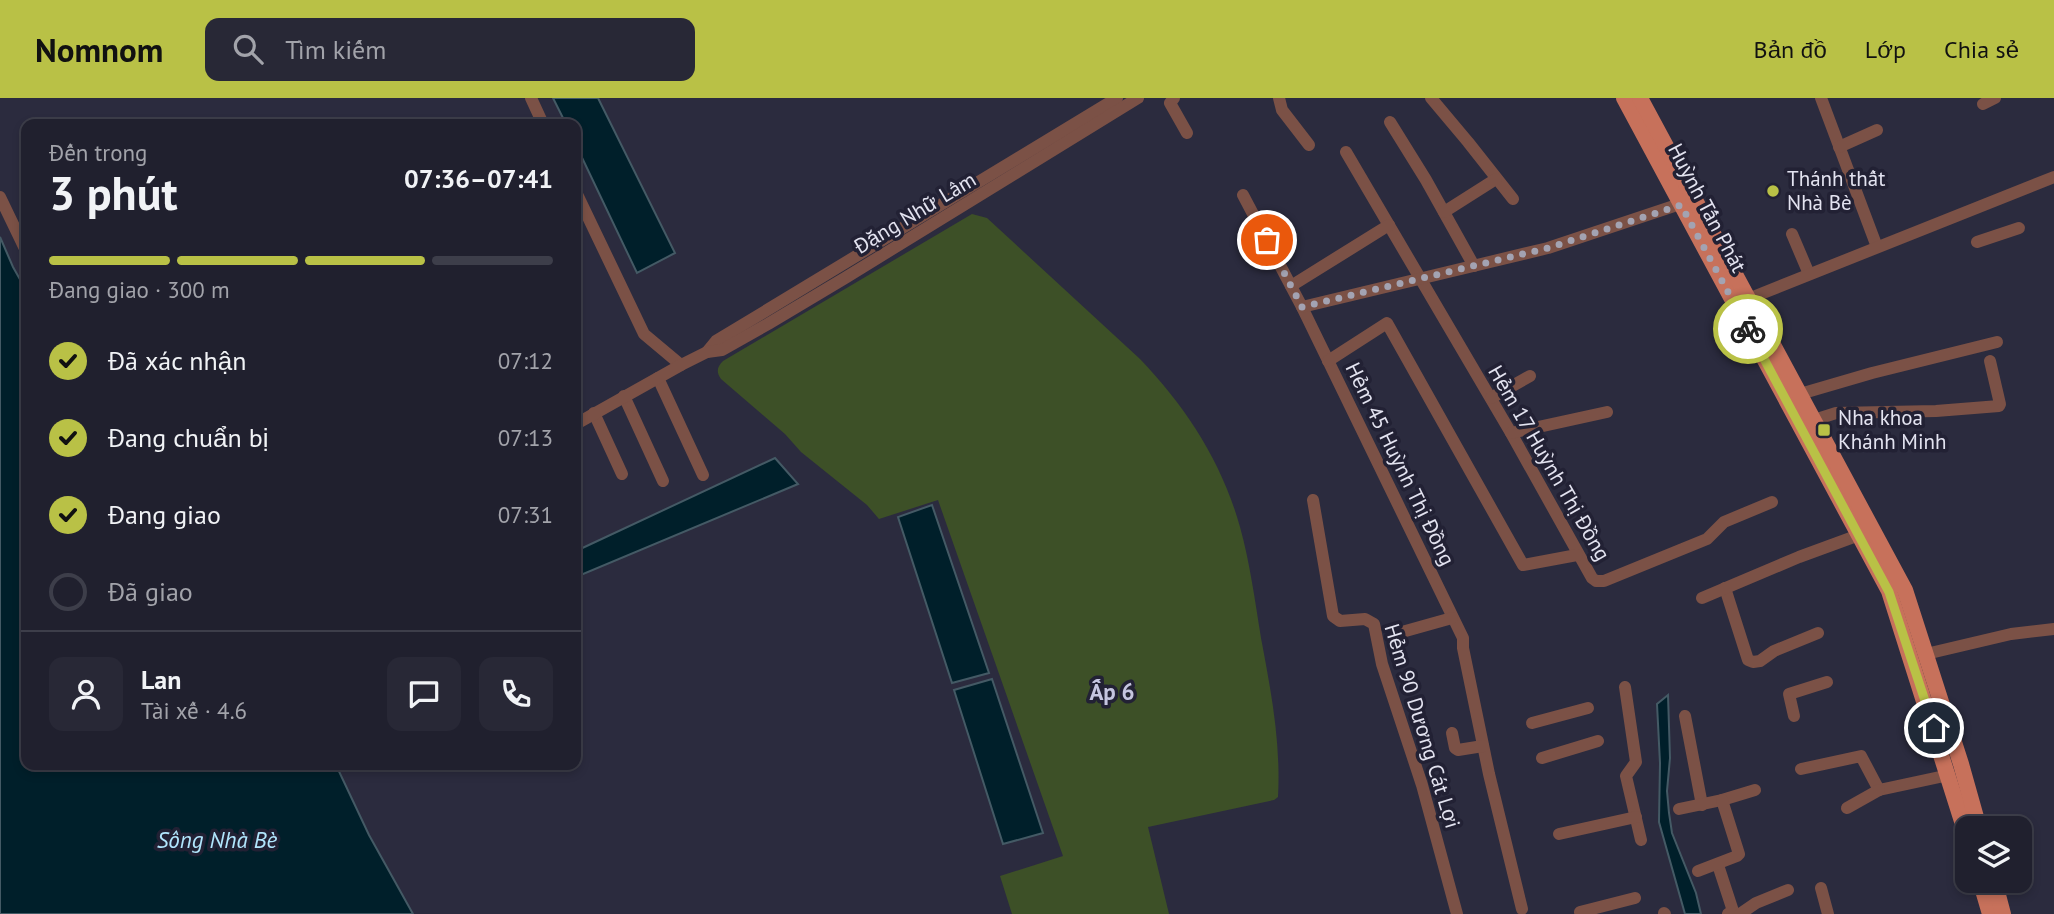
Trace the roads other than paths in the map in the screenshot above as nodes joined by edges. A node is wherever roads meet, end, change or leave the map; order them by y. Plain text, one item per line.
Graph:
1 (531, 98) edge
2 (1115, 98) edge
3 (1138, 98) edge
4 (1174, 98) edge
5 (1279, 98) edge
6 (1431, 98) edge
7 (1623, 98) edge
8 (1640, 98) edge
9 (1821, 98) edge
10 (541, 119) edge
11 (1390, 122) dead end
12 (1877, 130) dead end
13 (1187, 132) dead end
14 (1309, 145) dead end
15 (1839, 147) junction
16 (1346, 152) dead end
17 (2054, 177) edge
18 (1496, 179) junction
19 (1243, 195) dead end
20 (0, 197) edge
21 (1513, 200) dead end
22 (581, 202) edge
23 (1688, 202) junction
24 (1444, 212) junction
25 (1389, 226) junction
26 (2019, 228) dead end
27 (1791, 234) dead end
28 (21, 241) edge
29 (1977, 242) dead end
30 (1877, 247) junction
31 (1474, 266) junction
32 (1809, 274) junction
33 (1420, 278) junction
34 (1291, 286) junction
35 (1748, 299) junction
36 (1302, 307) junction
37 (1997, 342) dead end
38 (707, 352) junction
39 (1328, 361) junction
40 (1990, 361) dead end
41 (681, 365) junction
42 (1531, 376) dead end
43 (658, 378) junction
44 (1800, 394) junction
45 (624, 396) junction
46 (1491, 398) junction
47 (1607, 412) dead end
48 (594, 413) junction
49 (1814, 420) junction
50 (581, 421) edge
51 (1511, 433) junction
52 (622, 474) dead end
53 (703, 475) dead end
54 (663, 481) dead end
55 (1313, 500) dead end
56 (1772, 502) dead end
57 (1859, 535) junction
58 (1577, 555) junction
59 (1726, 588) junction
60 (1702, 598) dead end
61 (1452, 618) junction
62 (2054, 629) edge
63 (1402, 632) dead end
64 (1818, 633) dead end
65 (1919, 656) junction
66 (1827, 682) dead end
67 (1625, 687) dead end
68 (1588, 708) dead end
69 (1685, 716) dead end
70 (1794, 716) dead end
71 (1532, 723) dead end
72 (1452, 733) dead end
73 (1598, 741) dead end
74 (1483, 746) junction
75 (1542, 758) dead end
76 (1801, 769) dead end
77 (1949, 775) junction
78 (1755, 790) dead end
79 (1880, 790) junction
80 (1721, 800) junction
81 (1703, 805) junction
82 (1847, 808) dead end
83 (1679, 809) dead end
84 (1961, 816) edge
85 (1975, 816) edge
86 (1636, 817) junction
87 (1559, 834) dead end
88 (1641, 840) dead end
89 (1718, 865) junction
90 (1698, 871) dead end
91 (1821, 888) dead end
92 (1788, 890) dead end
93 (1984, 893) edge
94 (1997, 893) edge
95 (1635, 898) dead end
96 (1522, 909) dead end
97 (1580, 912) dead end
98 (1457, 914) edge
99 (1728, 914) edge
100 (1740, 914) edge
101 (1828, 914) edge
102 (1990, 914) edge
103 (2003, 914) edge

1 - 10 street
2 - 38 street, Đặng Nhữ Lâm
3 - 38 street, Đặng Nhữ Lâm
4 - 13 street
5 - 14 street
6 - 18 street
7 - 23 main road, Huỳnh Tấn Phát
8 - 23 main road, Huỳnh Tấn Phát
9 - 15 street
11 - 24 street
12 - 15 street
15 - 30 street
16 - 25 street, Hẻm 17 Huỳnh Thị Đồng
17 - 30 street
18 - 21 street
18 - 24 street
19 - 34 street, Hẻm 45 Huỳnh Thị Đồng
20 - 28 street
22 - 41 street
23 - 31 street
23 - 35 main road, Huỳnh Tấn Phát
23 - 57 main road, Huỳnh Tấn Phát
24 - 31 street
25 - 33 street, Hẻm 17 Huỳnh Thị Đồng
25 - 34 street
26 - 29 street
27 - 32 street
30 - 32 street
31 - 33 street
32 - 35 street
33 - 36 street
33 - 46 street, Hẻm 17 Huỳnh Thị Đồng
34 - 36 street, Hẻm 45 Huỳnh Thị Đồng
35 - 44 main road, Huỳnh Tấn Phát
36 - 39 street, Hẻm 45 Huỳnh Thị Đồng
37 - 44 street
38 - 41 street, Đặng Nhữ Lâm
39 - 58 street
39 - 61 street, Hẻm 45 Huỳnh Thị Đồng
40 - 49 street
41 - 43 street, Đặng Nhữ Lâm
42 - 46 street
43 - 45 street, Đặng Nhữ Lâm
43 - 53 street
44 - 49 main road, Huỳnh Tấn Phát
45 - 48 street, Đặng Nhữ Lâm
45 - 54 street
46 - 51 street, Hẻm 17 Huỳnh Thị Đồng
47 - 51 street
48 - 50 street, Đặng Nhữ Lâm
48 - 52 street
49 - 65 main road, Huỳnh Tấn Phát
51 - 58 street, Hẻm 17 Huỳnh Thị Đồng
55 - 98 street, Hẻm 90 Dương Cát Lợi
56 - 58 street, Hẻm 17 Huỳnh Thị Đồng
57 - 59 street
57 - 65 main road, Huỳnh Tấn Phát
59 - 60 street
59 - 64 street
61 - 63 street
61 - 74 street, Hẻm 45 Huỳnh Thị Đồng
62 - 65 street
65 - 77 main road, Huỳnh Tấn Phát
65 - 85 main road, Huỳnh Tấn Phát
66 - 70 street
67 - 86 street
68 - 71 street
69 - 81 street
72 - 74 street
73 - 75 street
74 - 96 street
76 - 79 street
77 - 79 street
77 - 84 main road, Huỳnh Tấn Phát
78 - 80 street
79 - 82 street
80 - 81 street
80 - 89 street
81 - 83 street
86 - 87 street
86 - 88 street
89 - 90 street
89 - 99 street
91 - 101 street
92 - 100 street
93 - 102 main road
94 - 103 main road
95 - 97 street

